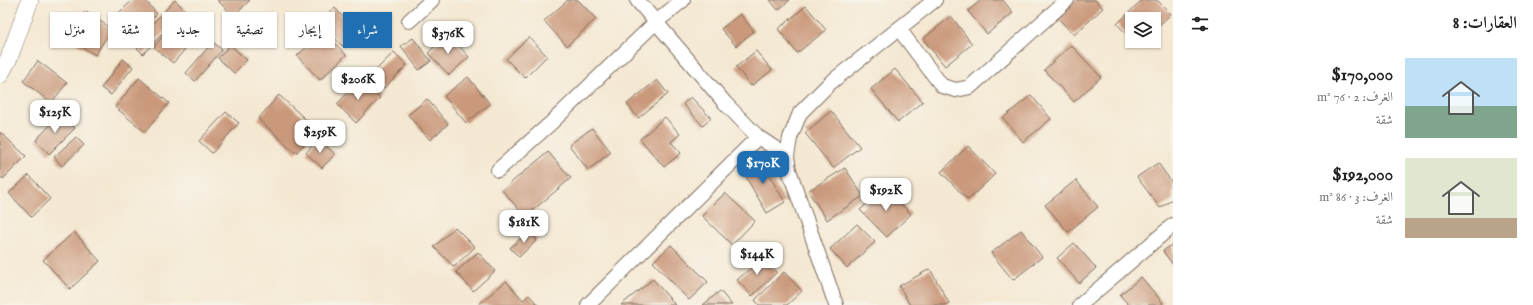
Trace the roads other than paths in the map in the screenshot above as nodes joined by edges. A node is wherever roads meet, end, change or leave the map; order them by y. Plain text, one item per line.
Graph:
1 (30, 0) edge
2 (432, 0) edge
3 (637, 0) edge
4 (683, 0) edge
5 (935, 0) edge
6 (1067, 0) edge
7 (409, 20) dead end
8 (656, 22) junction
9 (899, 29) junction
10 (0, 75) edge
11 (758, 137) junction
12 (787, 156) junction
13 (498, 170) dead end
14 (1173, 225) edge
15 (588, 305) edge
16 (836, 305) edge
17 (1080, 305) edge

1 - 10 street
2 - 7 street
3 - 8 street
4 - 8 street
5 - 9 street
6 - 9 street
8 - 11 street
8 - 13 street
9 - 12 street
11 - 12 street
11 - 15 street
12 - 16 street
14 - 17 street

